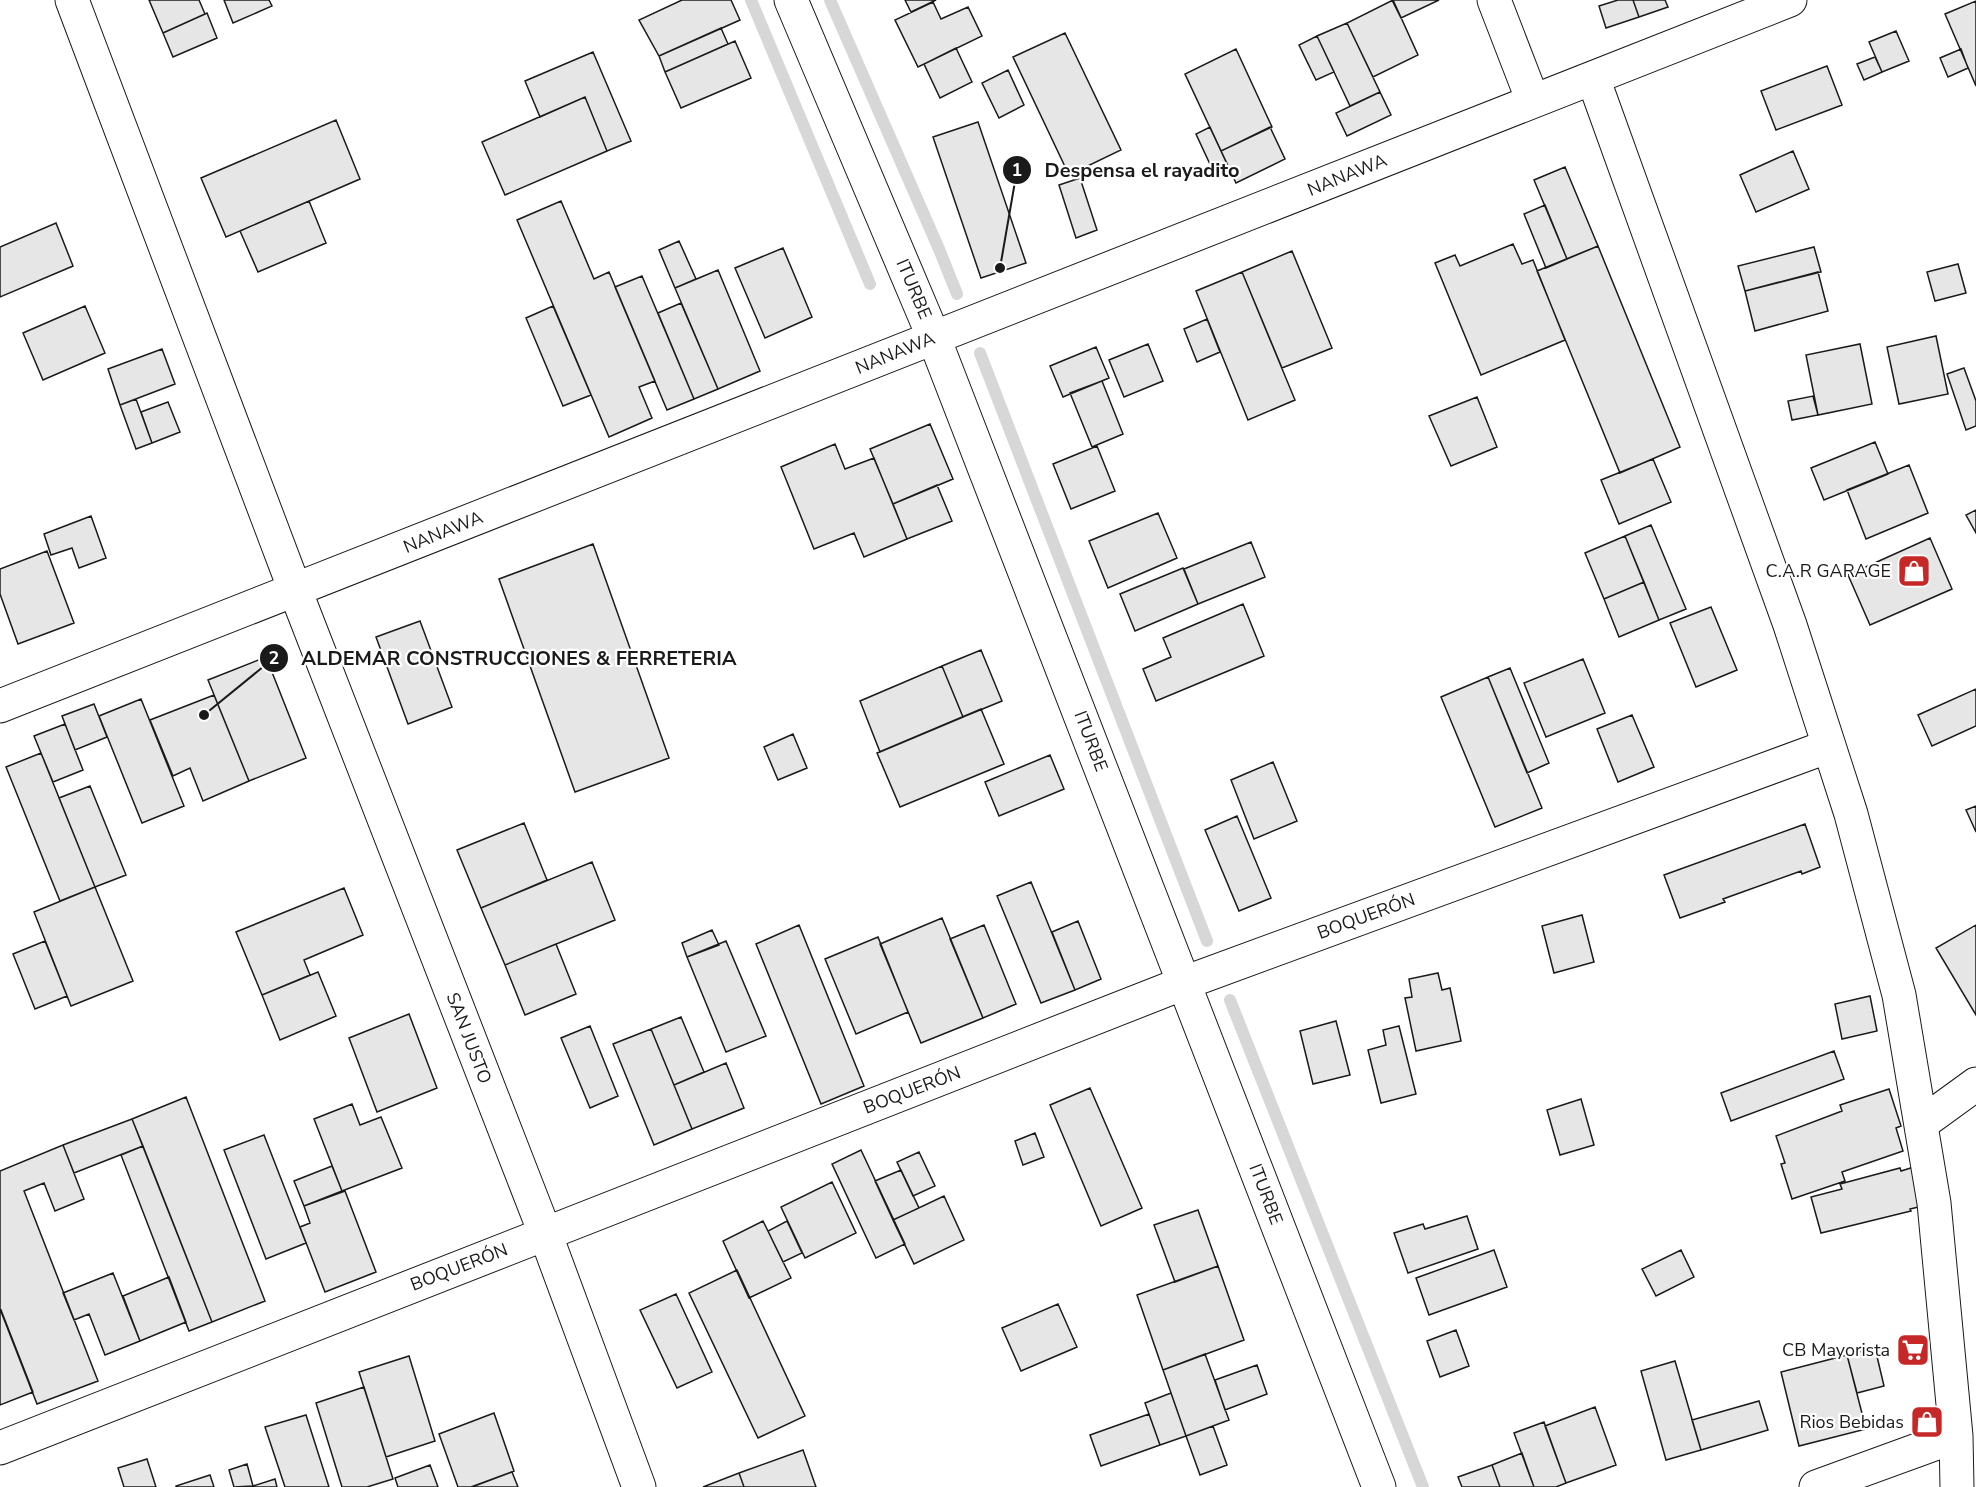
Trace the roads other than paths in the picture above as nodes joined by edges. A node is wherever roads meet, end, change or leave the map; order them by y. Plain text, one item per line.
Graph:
1 (72, 0) edge
2 (791, 0) edge
3 (1494, 0) edge
4 (1790, 0) edge
5 (1593, 78) junction
6 (1533, 101) junction
7 (934, 338) junction
8 (295, 590) junction
9 (0, 706) edge
10 (1829, 746) junction
11 (1184, 983) junction
12 (1976, 1084) edge
13 (1921, 1124) junction
14 (545, 1233) junction
15 (1956, 1436) junction
16 (0, 1448) edge
17 (639, 1487) edge
18 (1379, 1487) edge
19 (1816, 1487) edge
20 (1957, 1487) edge

1 - 8 street, SAN JUSTO
2 - 7 street, ITURBE
3 - 6 street
4 - 5 street, NANAWA
5 - 6 street, NANAWA
5 - 10 street
6 - 7 street, NANAWA
7 - 8 street, NANAWA
7 - 11 street, ITURBE
8 - 9 street, NANAWA
8 - 14 street, SAN JUSTO
10 - 11 street, BOQUERÓN
10 - 13 street
11 - 14 street, BOQUERÓN
11 - 18 street, ITURBE
12 - 13 street
13 - 15 street
14 - 16 street, BOQUERÓN
14 - 17 street, SAN JUSTO
15 - 19 street
15 - 20 street

